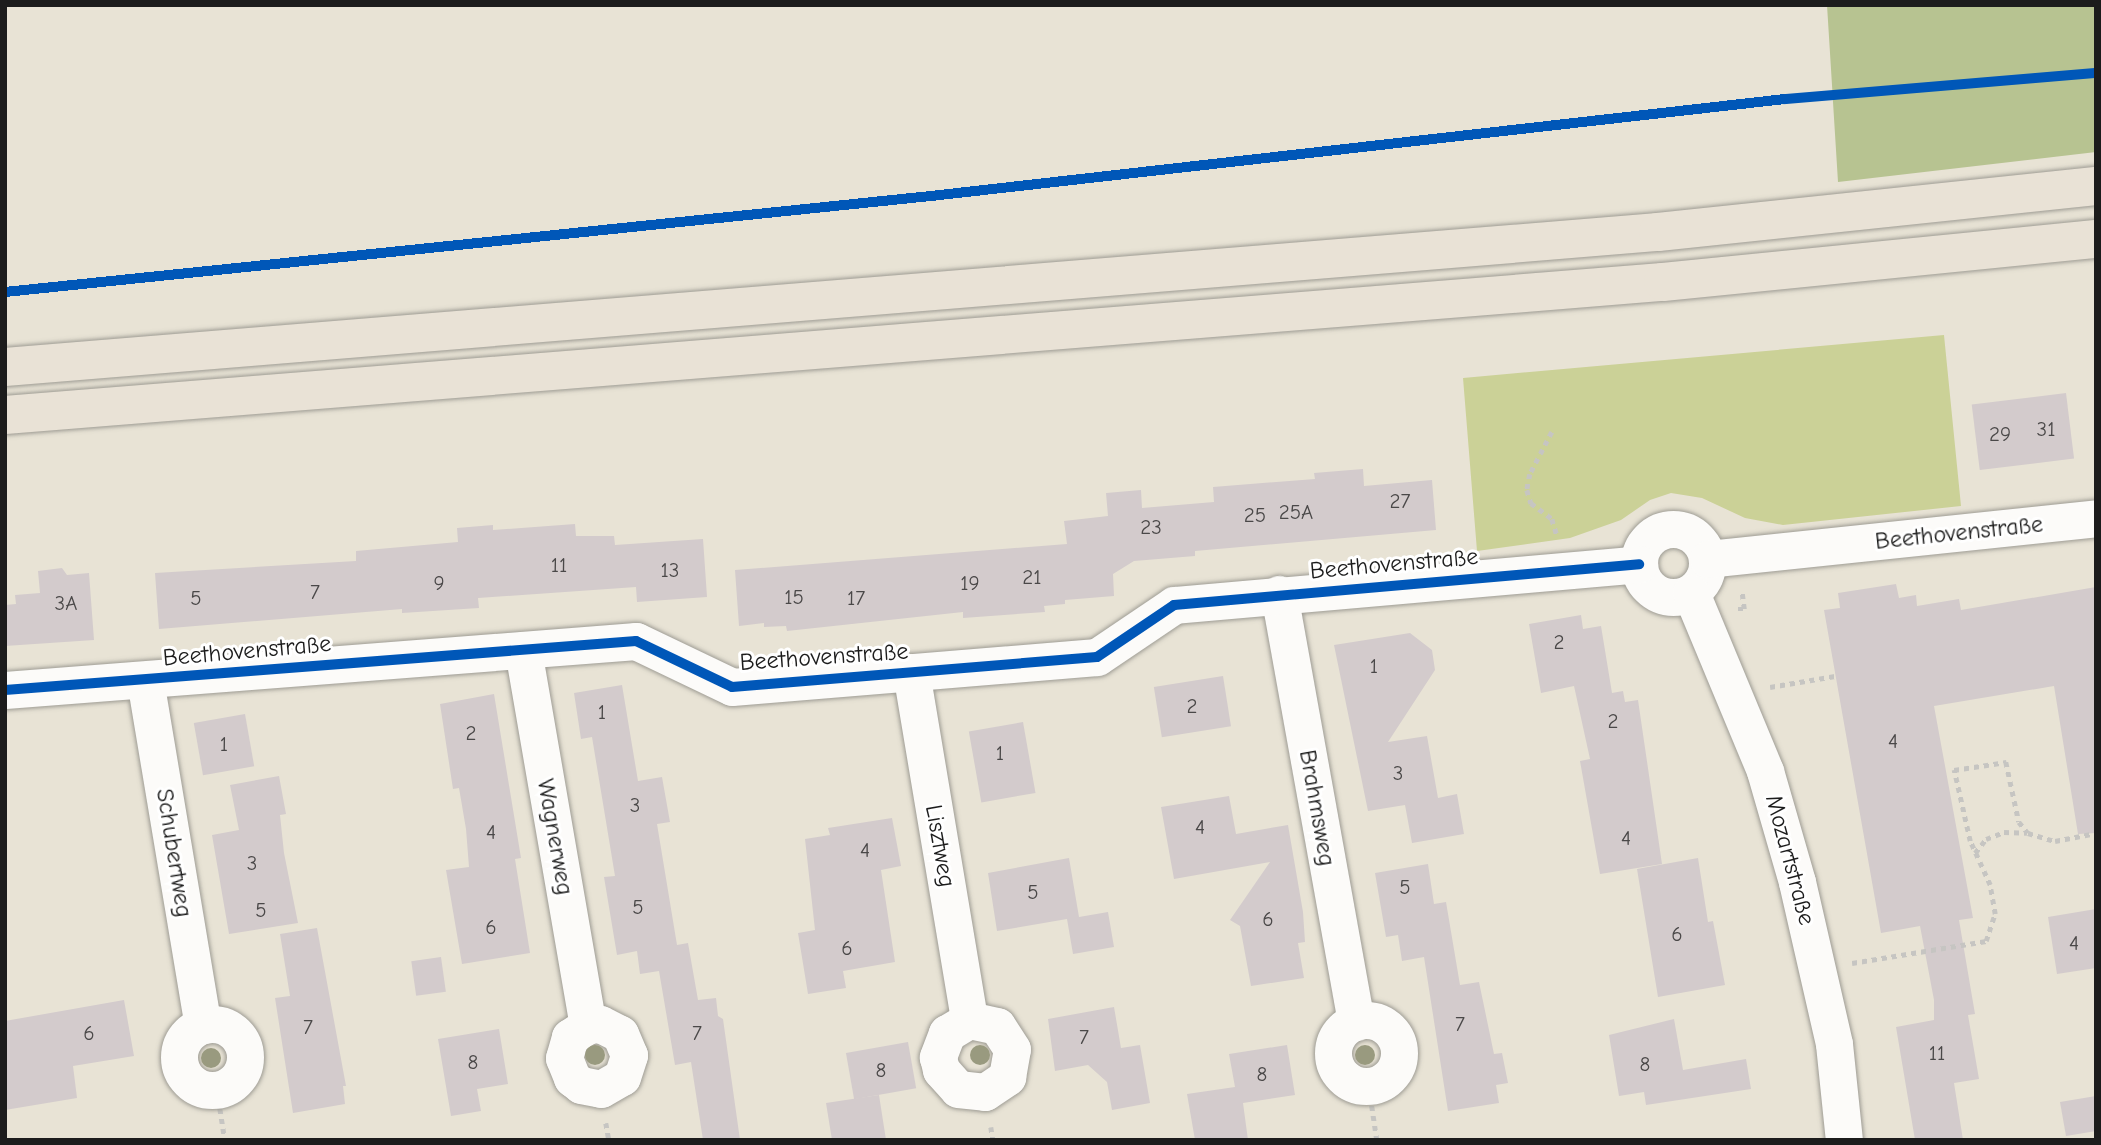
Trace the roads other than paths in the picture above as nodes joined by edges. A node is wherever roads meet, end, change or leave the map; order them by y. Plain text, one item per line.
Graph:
1 (2096, 186) edge
2 (2096, 239) edge
3 (5, 367) edge
4 (5, 415) edge
5 (2096, 518) edge
6 (1708, 559) junction
7 (1639, 564) junction
8 (1691, 593) junction
9 (1279, 594) junction
10 (523, 650) junction
11 (911, 672) junction
12 (145, 680) junction
13 (5, 690) edge
14 (969, 1020) dead end
15 (203, 1025) junction
16 (588, 1025) dead end
17 (1370, 1086) road end
18 (1843, 1140) edge

1 - 3 highway
2 - 4 highway
5 - 6 street, Beethovenstraße
6 - 7 street
6 - 8 street
7 - 8 street
7 - 9 street, Beethovenstraße
8 - 18 street, Mozartstraße
9 - 11 street, Beethovenstraße
9 - 17 street, Brahmsweg
10 - 11 street, Beethovenstraße
10 - 12 street, Beethovenstraße
10 - 16 street, Wagnerweg
11 - 14 street, Lisztweg
12 - 13 street, Beethovenstraße
12 - 15 street, Schubertweg
15 - 15 street

